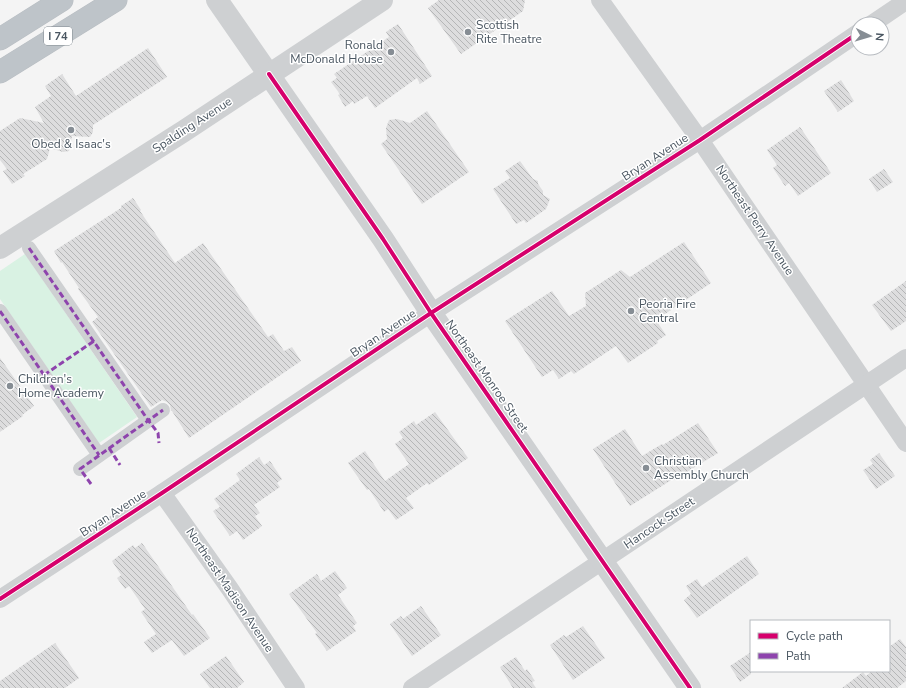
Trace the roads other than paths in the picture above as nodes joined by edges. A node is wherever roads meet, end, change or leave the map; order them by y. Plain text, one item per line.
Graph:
1 (62, 0) edge
2 (116, 0) edge
3 (217, 0) edge
4 (382, 0) edge
5 (600, 0) edge
6 (906, 1) edge
7 (884, 16) edge
8 (850, 39) edge
9 (0, 40) edge
10 (0, 72) edge
11 (269, 74) junction
12 (700, 140) junction
13 (0, 248) edge
14 (29, 248) dead end
15 (0, 311) edge
16 (431, 313) junction
17 (906, 358) edge
18 (866, 384) junction
19 (163, 410) dead end
20 (148, 420) junction
21 (906, 443) edge
22 (99, 455) junction
23 (80, 469) dead end
24 (162, 492) junction
25 (602, 561) junction
26 (0, 599) edge
27 (296, 688) edge
28 (412, 688) edge
29 (690, 688) edge

1 - 9 highway, I 74
2 - 10 highway, I 74
3 - 11 street, Northeast Monroe Street
4 - 11 street, Spalding Avenue
5 - 12 street, Northeast Perry Avenue
6 - 7 street
8 - 12 street, Bryan Avenue
11 - 13 street, Spalding Avenue
11 - 16 street, Northeast Monroe Street
12 - 16 street, Bryan Avenue
12 - 18 street, Northeast Perry Avenue
14 - 20 street
15 - 22 street
16 - 24 street, Bryan Avenue
16 - 25 street, Northeast Monroe Street
17 - 18 street, Hancock Street
18 - 21 street, Northeast Perry Avenue
18 - 25 street, Hancock Street
19 - 20 street
20 - 22 street
22 - 23 street
24 - 26 street, Bryan Avenue
24 - 27 street, Northeast Madison Avenue
25 - 28 street, Hancock Street
25 - 29 street, Northeast Monroe Street

